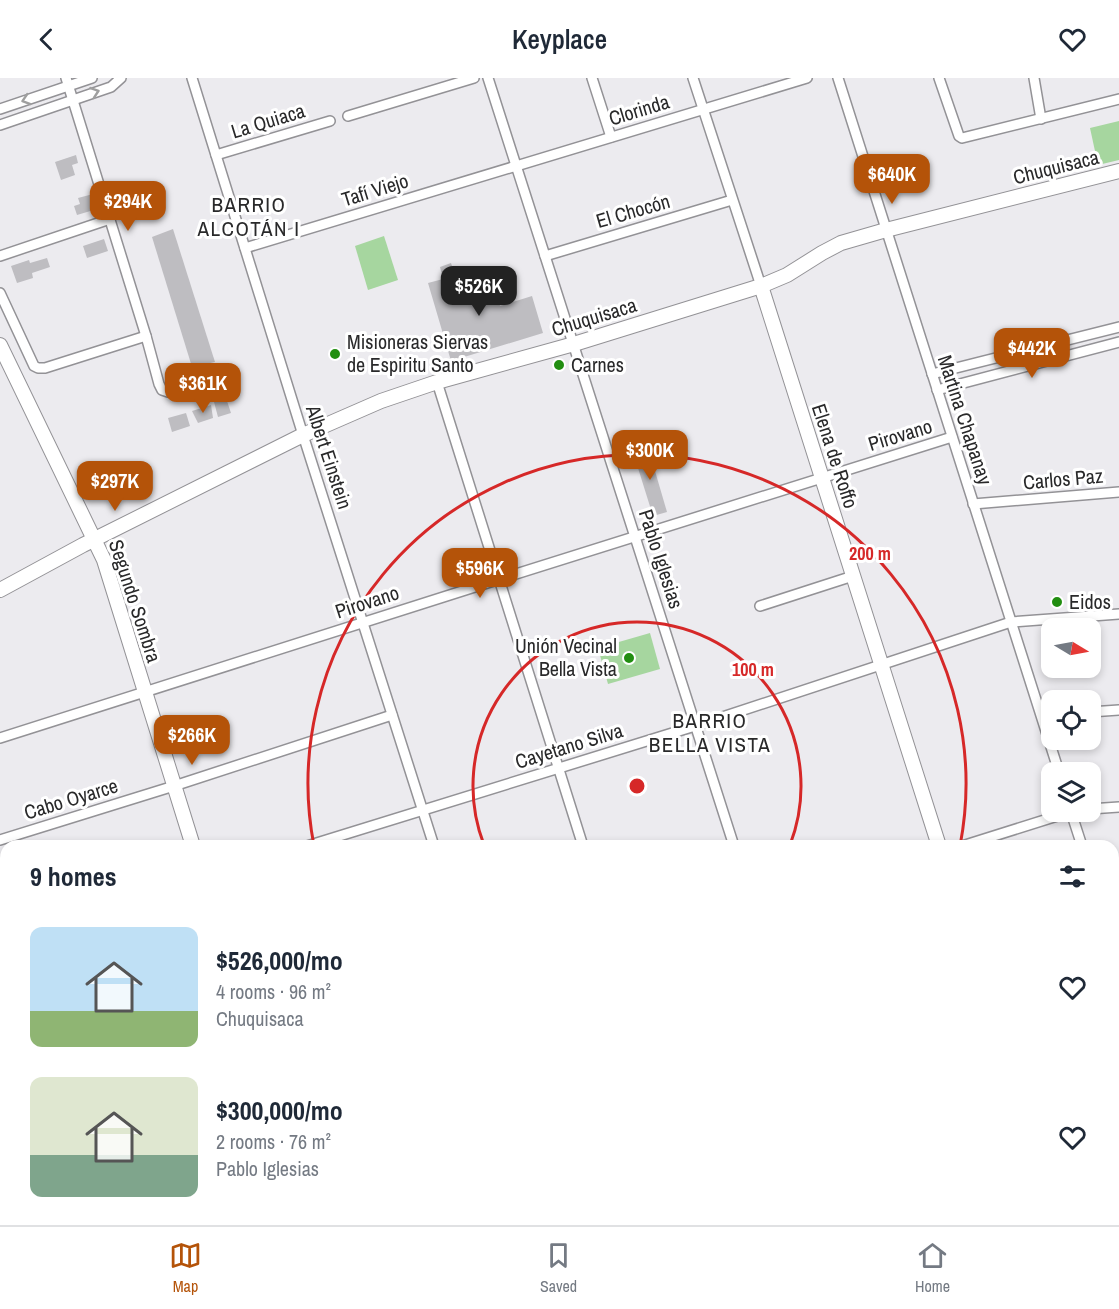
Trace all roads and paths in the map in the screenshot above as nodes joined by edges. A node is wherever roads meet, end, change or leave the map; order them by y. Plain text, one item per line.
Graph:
1 (92, 78) edge
2 (121, 78) edge
3 (192, 78) edge
4 (474, 78) edge
5 (488, 78) edge
6 (592, 78) edge
7 (693, 78) edge
8 (807, 78) edge
9 (838, 78) edge
10 (939, 78) edge
11 (1034, 78) edge
12 (67, 82) edge
13 (1119, 99) edge
14 (72, 100) junction
15 (0, 109) edge
16 (703, 109) junction
17 (348, 116) dead end
18 (1041, 119) junction
19 (330, 121) dead end
20 (0, 124) edge
21 (611, 137) junction
22 (216, 155) junction
23 (516, 166) junction
24 (1119, 171) edge
25 (732, 200) junction
26 (110, 219) junction
27 (886, 230) junction
28 (245, 249) junction
29 (0, 256) edge
30 (545, 256) junction
31 (761, 286) junction
32 (0, 293) edge
33 (1119, 327) edge
34 (146, 336) junction
35 (1119, 342) edge
36 (574, 344) junction
37 (0, 345) edge
38 (932, 374) junction
39 (438, 382) junction
40 (937, 390) junction
41 (186, 391) dead end
42 (303, 435) junction
43 (952, 437) junction
44 (822, 478) junction
45 (1119, 492) edge
46 (973, 504) junction
47 (636, 537) junction
48 (95, 540) junction
49 (853, 576) junction
50 (500, 579) junction
51 (0, 590) edge
52 (760, 606) dead end
53 (1119, 614) edge
54 (1011, 622) junction
55 (363, 623) junction
56 (881, 666) junction
57 (144, 691) junction
58 (1119, 710) edge
59 (1101, 711) edge
60 (392, 715) junction
61 (1041, 716) edge
62 (695, 726) junction
63 (0, 738) edge
64 (558, 768) junction
65 (174, 786) junction
66 (1119, 807) edge
67 (1101, 808) edge
68 (422, 810) junction
69 (1041, 821) edge
70 (1074, 822) edge
71 (0, 840) edge
72 (191, 840) edge
73 (326, 840) edge
74 (432, 840) edge
75 (581, 840) edge
76 (732, 840) edge
77 (937, 840) edge
78 (981, 840) edge
79 (1080, 840) edge

1 - 12 street
14 -> 2 street
3 - 22 street, Albert Einstein
4 - 17 street
5 - 23 street, Pablo Iglesias
6 - 21 street
7 - 16 street, Elena de Roffo
8 - 16 street, Clorinda
9 - 27 street, Martina Chapanay
10 - 18 street
11 - 18 street
12 - 14 street
12 -> 15 street
13 - 18 street
14 - 20 street
14 - 26 street
16 - 21 street, Clorinda
16 - 25 street, Elena de Roffo
19 - 22 street, La Quiaca
21 - 23 street, Clorinda
22 - 28 street, Albert Einstein
23 - 28 street, Tafí Viejo
23 - 30 street, Pablo Iglesias
24 - 27 street, Chuquisaca
25 - 30 street, El Chocón
25 - 31 street, Elena de Roffo
26 - 29 street
26 - 34 street
27 - 31 street, Chuquisaca
27 - 38 street, Martina Chapanay
28 - 42 street, Albert Einstein
30 - 36 street, Pablo Iglesias
31 - 36 street, Chuquisaca
31 - 44 street, Elena de Roffo
32 - 34 street
33 - 38 street
34 - 41 street
35 - 40 street
36 - 39 street, Chuquisaca
36 - 47 street, Pablo Iglesias
37 - 48 street, Segundo Sombra
38 - 40 street, Martina Chapanay
39 - 42 street, Chuquisaca
39 - 50 street
40 - 43 street, Martina Chapanay
42 - 48 street, Chuquisaca
42 - 55 street, Albert Einstein
43 - 44 street, Pirovano
43 - 46 street, Martina Chapanay
44 - 47 street, Pirovano
44 - 49 street, Elena de Roffo
45 - 46 street, Carlos Paz
46 - 54 street, Martina Chapanay
47 - 50 street, Pirovano
47 - 62 street, Pablo Iglesias
48 - 51 street, Chuquisaca
48 - 57 street, Segundo Sombra
49 - 52 street
49 - 56 street, Elena de Roffo
50 - 55 street, Pirovano
50 - 64 street
53 - 54 street, Cayetano Silva
54 - 56 street, Cayetano Silva
54 - 61 street, Martina Chapanay
55 - 57 street, Pirovano
55 - 60 street, Albert Einstein
56 - 62 street, Cayetano Silva
56 - 77 street, Elena de Roffo
57 - 63 street, Pirovano
57 - 65 street, Segundo Sombra
58 - 59 street
60 - 65 street, Cabo Oyarce
60 - 68 street, Albert Einstein
62 - 64 street, Cayetano Silva
62 - 76 street, Pablo Iglesias
64 - 68 street, Cayetano Silva
64 - 75 street
65 - 71 street, Cabo Oyarce
65 - 72 street, Segundo Sombra
66 - 67 street
68 - 73 street, Cayetano Silva
68 - 74 street, Albert Einstein
69 - 78 street
70 - 79 street

